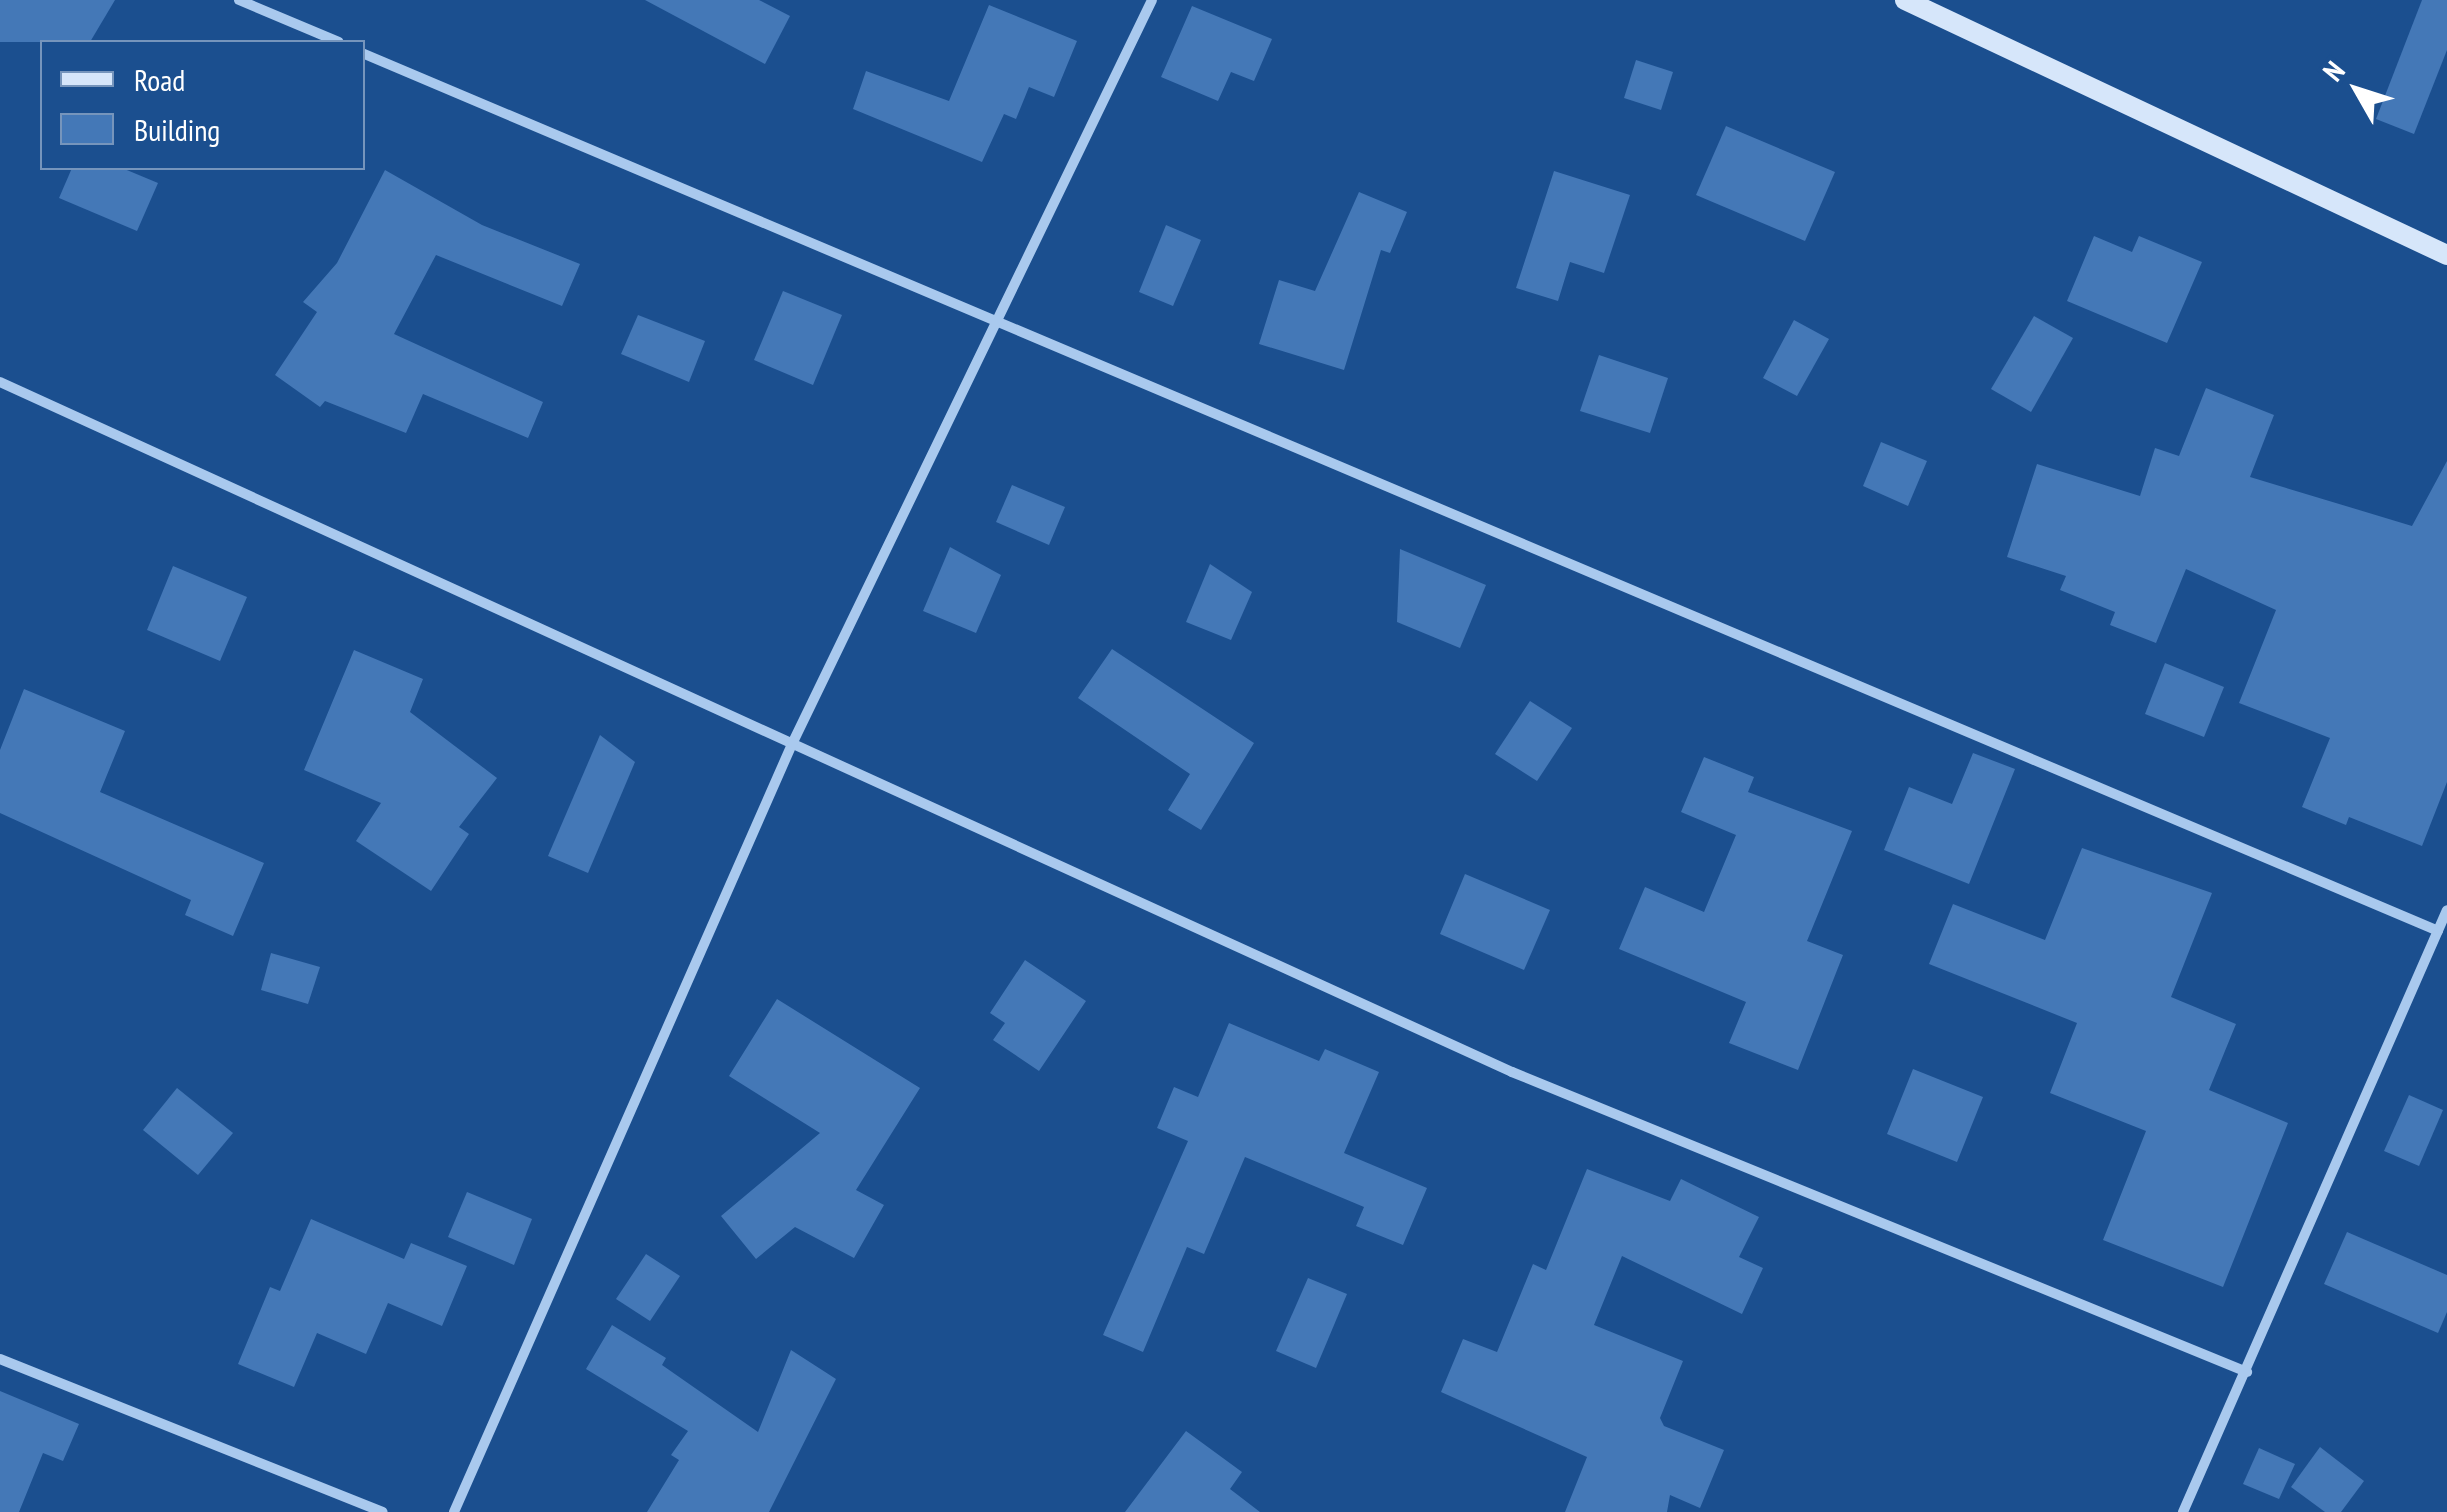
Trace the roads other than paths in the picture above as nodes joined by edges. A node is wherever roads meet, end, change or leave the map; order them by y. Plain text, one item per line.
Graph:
1 (239, 0) edge
2 (1152, 0) edge
3 (1905, 0) edge
4 (334, 40) edge
5 (365, 53) edge
6 (2447, 255) edge
7 (992, 321) junction
8 (0, 382) edge
9 (793, 742) junction
10 (2447, 910) edge
11 (2438, 931) junction
12 (0, 1359) edge
13 (2247, 1372) junction
14 (382, 1512) edge
15 (454, 1512) edge
16 (2183, 1512) edge

1 - 4 street
2 - 7 street
3 - 6 street
5 - 7 street
7 - 9 street
7 - 11 street
8 - 9 street
9 - 13 street
9 - 15 street
10 - 11 street
11 - 13 street
12 - 14 street
13 - 16 street

